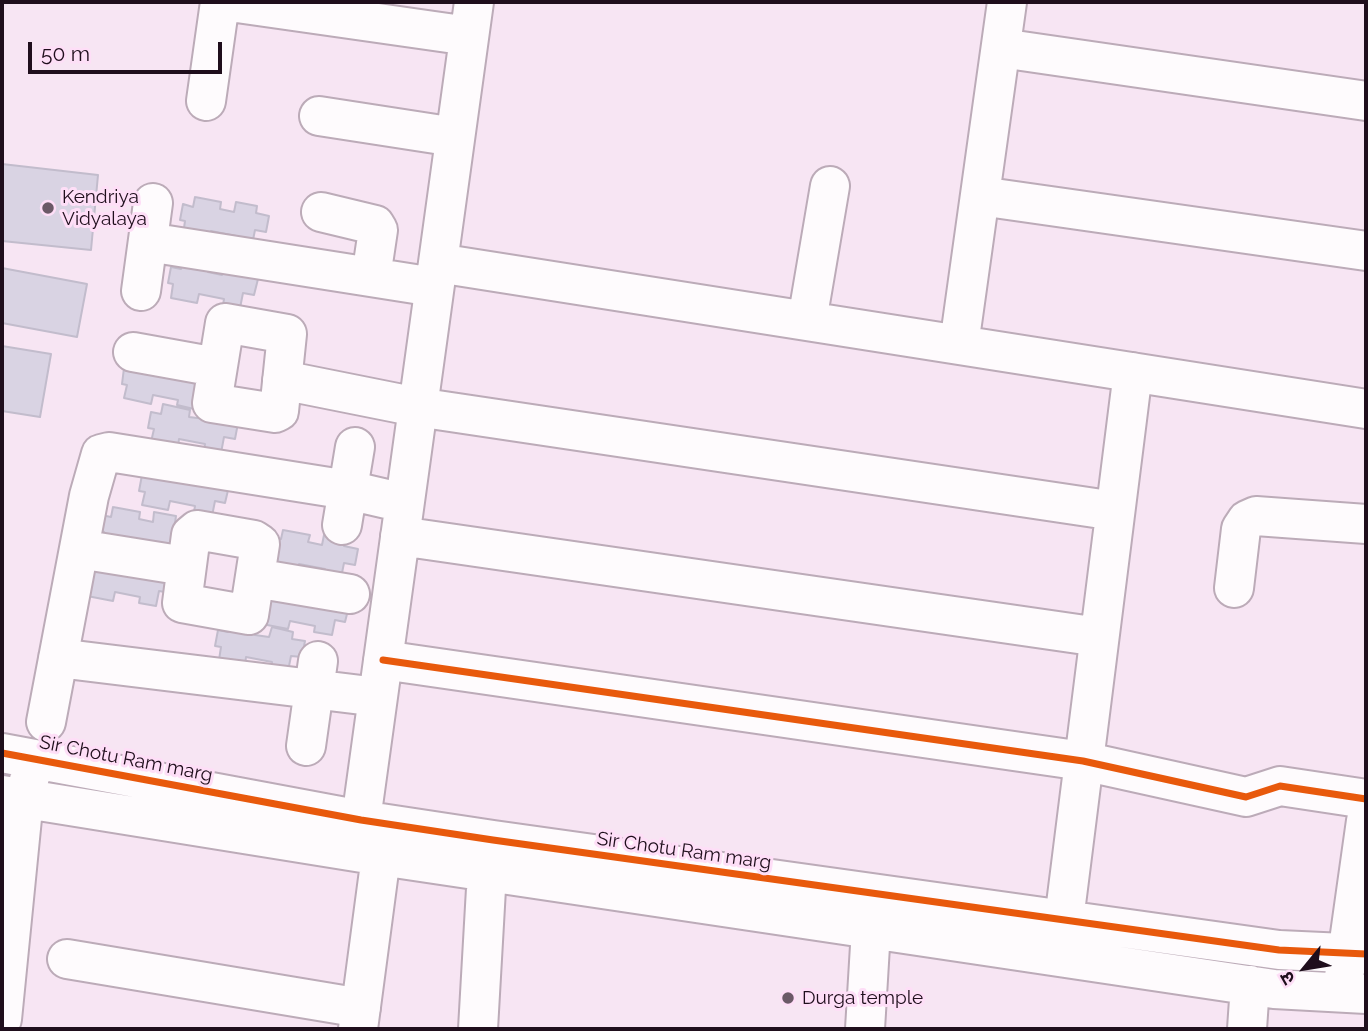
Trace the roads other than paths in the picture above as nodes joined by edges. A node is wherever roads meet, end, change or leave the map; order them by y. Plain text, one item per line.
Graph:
1 (219, 2) edge
2 (230, 2) edge
3 (1007, 2) edge
4 (471, 19) edge
5 (1001, 48) junction
6 (206, 101) dead end
7 (1366, 102) edge
8 (319, 116) dead end
9 (455, 137) junction
10 (830, 186) dead end
11 (980, 196) junction
12 (153, 203) dead end
13 (321, 212) dead end
14 (148, 242) junction
15 (1366, 251) edge
16 (436, 275) junction
17 (371, 277) junction
18 (141, 290) dead end
19 (807, 321) junction
20 (960, 345) junction
21 (133, 352) dead end
22 (216, 367) junction
23 (1133, 372) junction
24 (282, 380) junction
25 (417, 407) junction
26 (1366, 408) edge
27 (368, 410) junction
28 (345, 508) junction
29 (1115, 511) junction
30 (402, 519) junction
31 (1366, 524) edge
32 (79, 549) junction
33 (185, 566) junction
34 (255, 578) junction
35 (1234, 588) dead end
36 (351, 594) dead end
37 (1099, 637) junction
38 (58, 658) junction
39 (383, 660) junction
40 (316, 675) junction
41 (378, 697) junction
42 (28, 744) edge
43 (306, 746) dead end
44 (1083, 761) junction
45 (13, 797) edge
46 (1366, 799) edge
47 (361, 820) junction
48 (1366, 821) edge
49 (381, 856) junction
50 (487, 871) junction
51 (1064, 920) junction
52 (871, 929) junction
53 (1357, 954) edge
54 (67, 959) dead end
55 (1250, 985) junction
56 (1354, 993) edge
57 (2, 1019) edge
58 (360, 1019) edge
59 (478, 1029) edge
60 (865, 1029) edge
61 (1247, 1029) edge

1 - 6 street
2 - 4 street
3 - 5 street
4 - 9 street
5 - 7 street
5 - 11 street
8 - 9 street
9 - 16 street
10 - 19 street
11 - 15 street
11 - 20 street
12 - 14 street
13 - 17 street
14 - 17 street
14 - 18 street
16 - 17 street
16 - 19 street
16 - 25 street
19 - 20 street
20 - 23 street
21 - 22 street
22 - 24 street
22 - 24 street
23 - 26 street
23 - 29 street
24 - 27 street
25 - 27 street
25 - 29 street
25 - 30 street
27 - 28 street
28 - 30 street
28 - 32 street
29 - 37 street
30 - 37 street
30 - 39 street
31 - 35 street
32 - 33 street
32 - 38 street
33 - 34 street
33 - 34 street
34 - 36 street
37 - 44 street
38 - 40 street
38 - 42 street
39 - 41 street
39 - 44 street
40 - 41 street
40 - 43 street
41 - 47 street
42 - 45 street
42 - 47 street, Sir Chotu Ram marg
44 - 46 street
44 - 51 street
45 - 49 street
45 - 57 street
47 - 51 street, Sir Chotu Ram marg
48 - 53 street
49 - 50 street
49 - 58 street
50 - 52 street
50 - 59 street
51 - 53 street, Sir Chotu Ram marg
52 - 55 street
52 - 60 street
53 - 56 street
54 - 58 street
55 - 56 street
55 - 61 street

